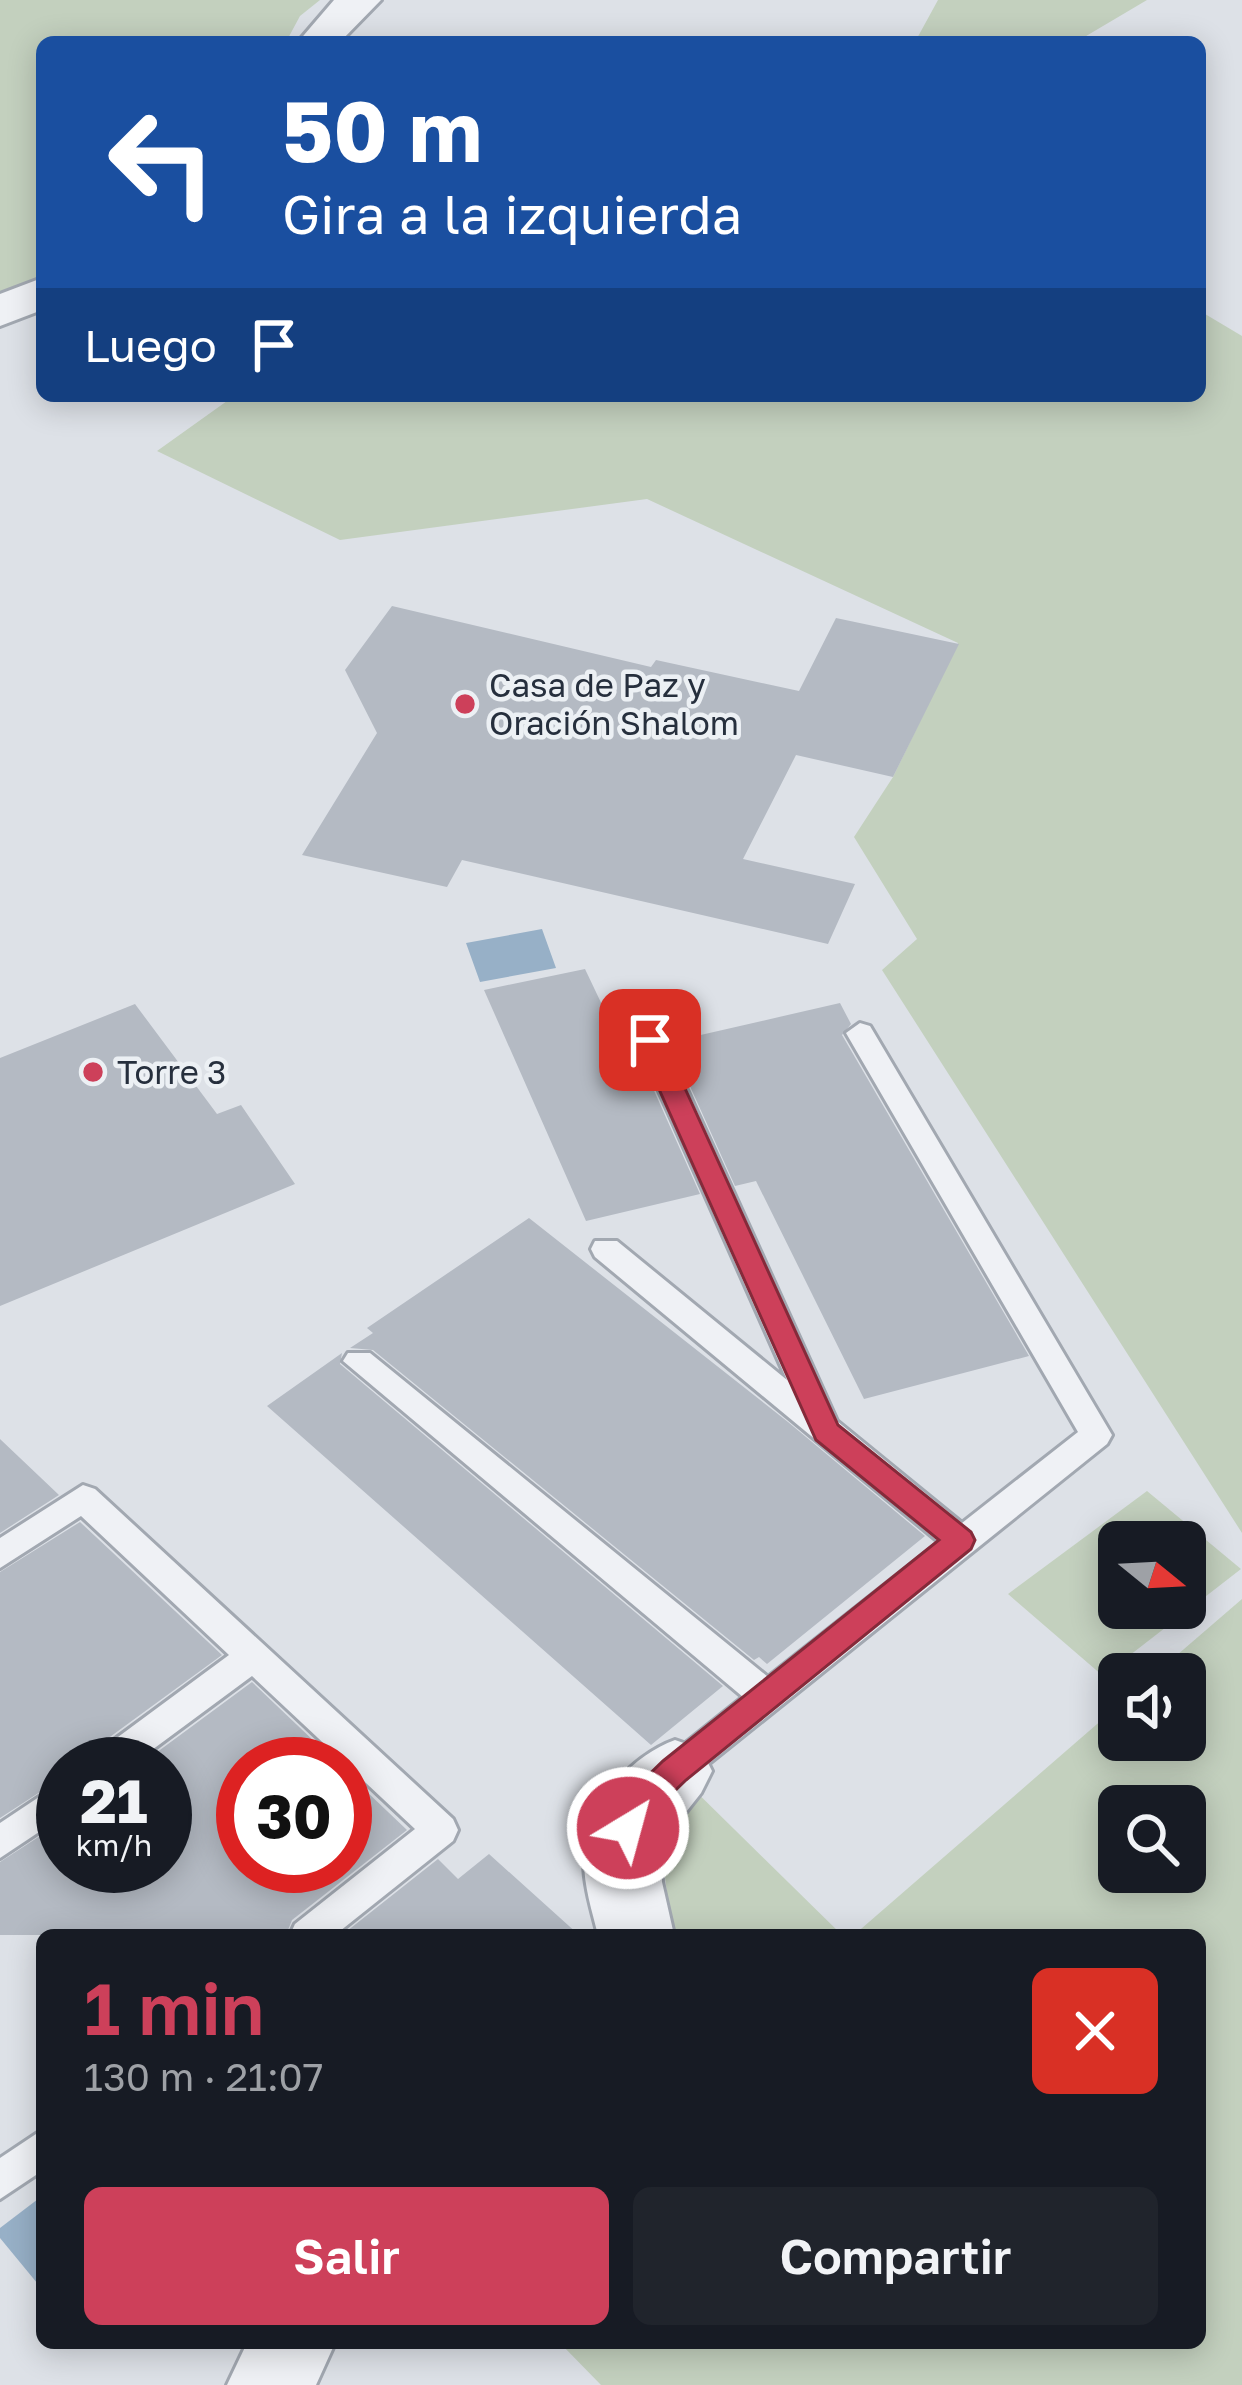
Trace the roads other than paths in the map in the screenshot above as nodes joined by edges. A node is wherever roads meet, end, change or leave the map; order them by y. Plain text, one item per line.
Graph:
1 (361, 0) edge
2 (324, 36) edge
3 (36, 295) edge
4 (0, 312) edge
5 (860, 1033) dead end
6 (650, 1040) dead end
7 (605, 1249) dead end
8 (359, 1361) dead end
9 (826, 1432) junction
10 (960, 1540) junction
11 (0, 1555) edge
12 (253, 1656) junction
13 (768, 1697) junction
14 (144, 1737) edge
15 (675, 1771) joint
16 (36, 1816) edge
17 (0, 1843) edge
18 (316, 1929) edge
19 (634, 1929) edge
20 (36, 2153) edge
21 (0, 2182) edge
22 (290, 2349) edge
23 (270, 2385) edge

1 - 2 street
3 - 4 street
5 - 10 lane
6 - 9 lane
7 - 9 lane
8 - 13 lane
9 - 10 lane
10 - 13 lane
11 - 12 lane
12 - 14 lane
12 - 18 lane
13 - 15 lane
15 - 19 street
16 - 17 lane
20 - 21 lane
22 - 23 street

